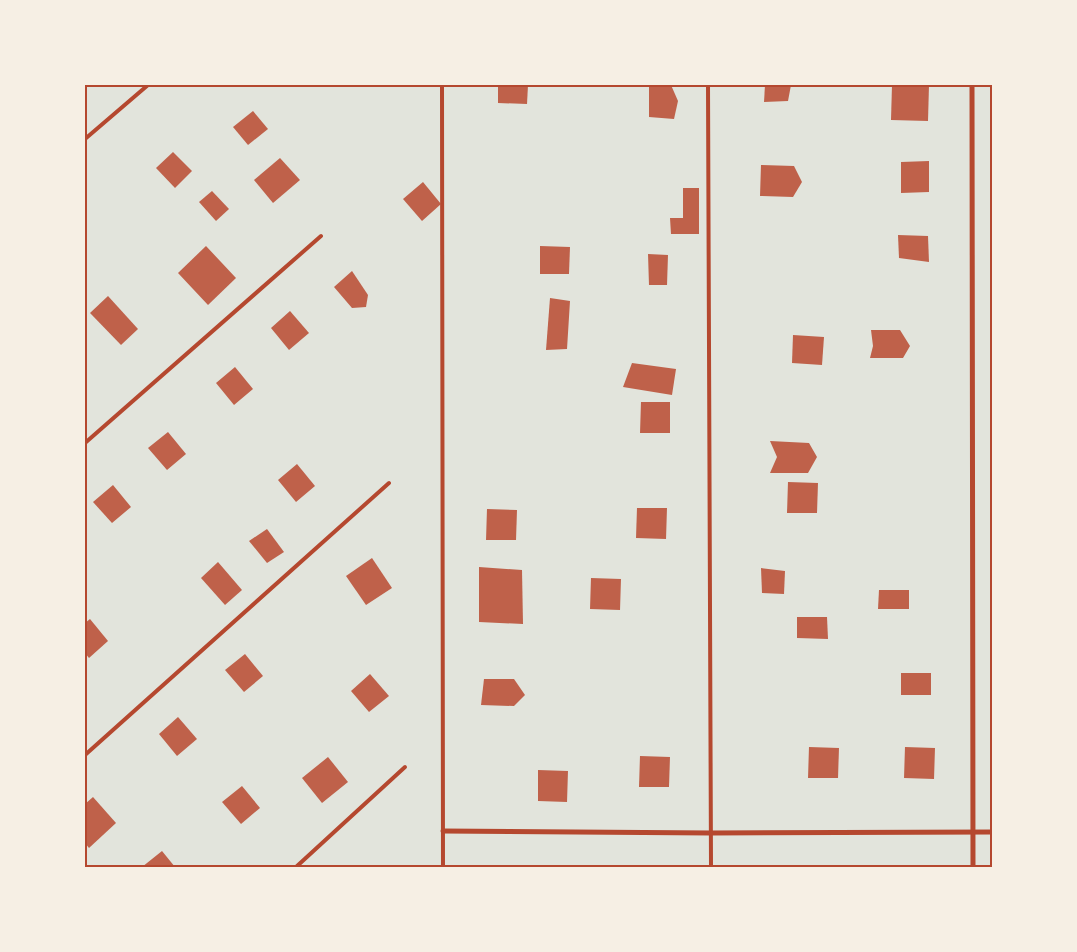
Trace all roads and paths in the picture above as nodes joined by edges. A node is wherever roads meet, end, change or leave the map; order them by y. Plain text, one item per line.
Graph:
1 (148, 85) edge
2 (442, 85) edge
3 (708, 85) edge
4 (972, 85) edge
5 (85, 139) edge
6 (322, 236) dead end
7 (85, 443) edge
8 (389, 483) dead end
9 (85, 755) edge
10 (406, 767) dead end
11 (443, 831) junction
12 (973, 832) junction
13 (992, 832) edge
14 (711, 834) junction
15 (296, 867) edge
16 (443, 867) edge
17 (711, 867) edge
18 (973, 867) edge

1 - 5 lane
2 - 11 lane
3 - 14 lane
4 - 12 street
6 - 7 lane
8 - 9 lane
10 - 15 lane
11 - 14 street
11 - 16 lane
12 - 13 street
12 - 14 street
12 - 18 street
14 - 17 lane

